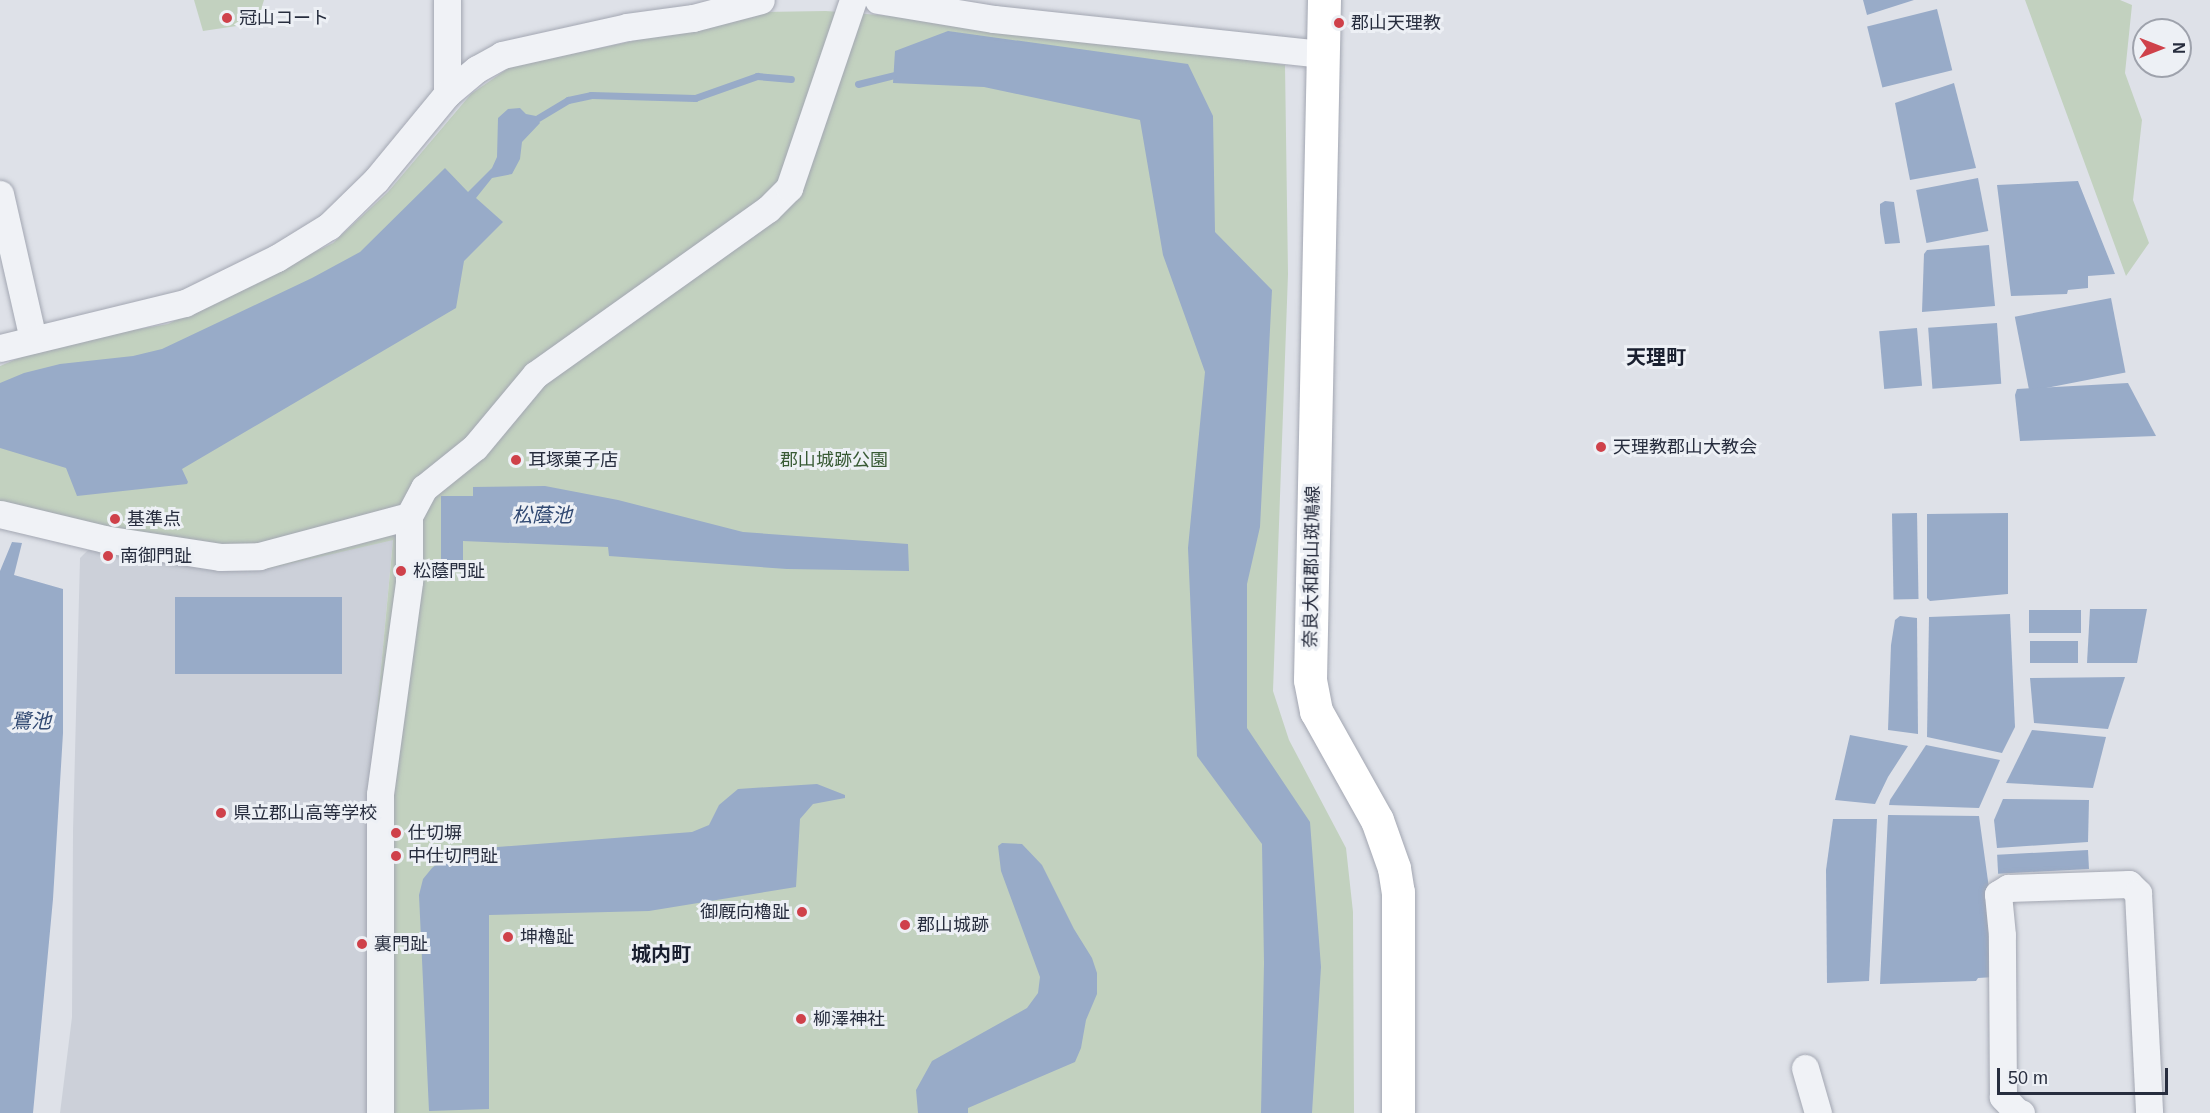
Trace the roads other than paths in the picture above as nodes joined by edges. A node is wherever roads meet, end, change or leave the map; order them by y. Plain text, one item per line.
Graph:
1 (447, 0) edge
2 (761, 0) edge
3 (853, 0) edge
4 (878, 0) edge
5 (1324, 0) edge
6 (1323, 54) junction
7 (447, 94) junction
8 (0, 194) edge
9 (33, 339) junction
10 (0, 348) edge
11 (0, 513) edge
12 (409, 516) junction
13 (1805, 1068) dead end
14 (380, 1113) edge
15 (1398, 1113) edge
16 (1818, 1113) edge
17 (2021, 1113) edge
18 (2149, 1113) edge

1 - 7 street
2 - 7 street
3 - 12 street
4 - 6 street
5 - 6 main road, 奈良大和郡山斑鳩線
6 - 15 main road, 奈良大和郡山斑鳩線
7 - 9 street
8 - 9 street
9 - 10 street
11 - 12 street
12 - 14 street
13 - 16 street
17 - 18 street

